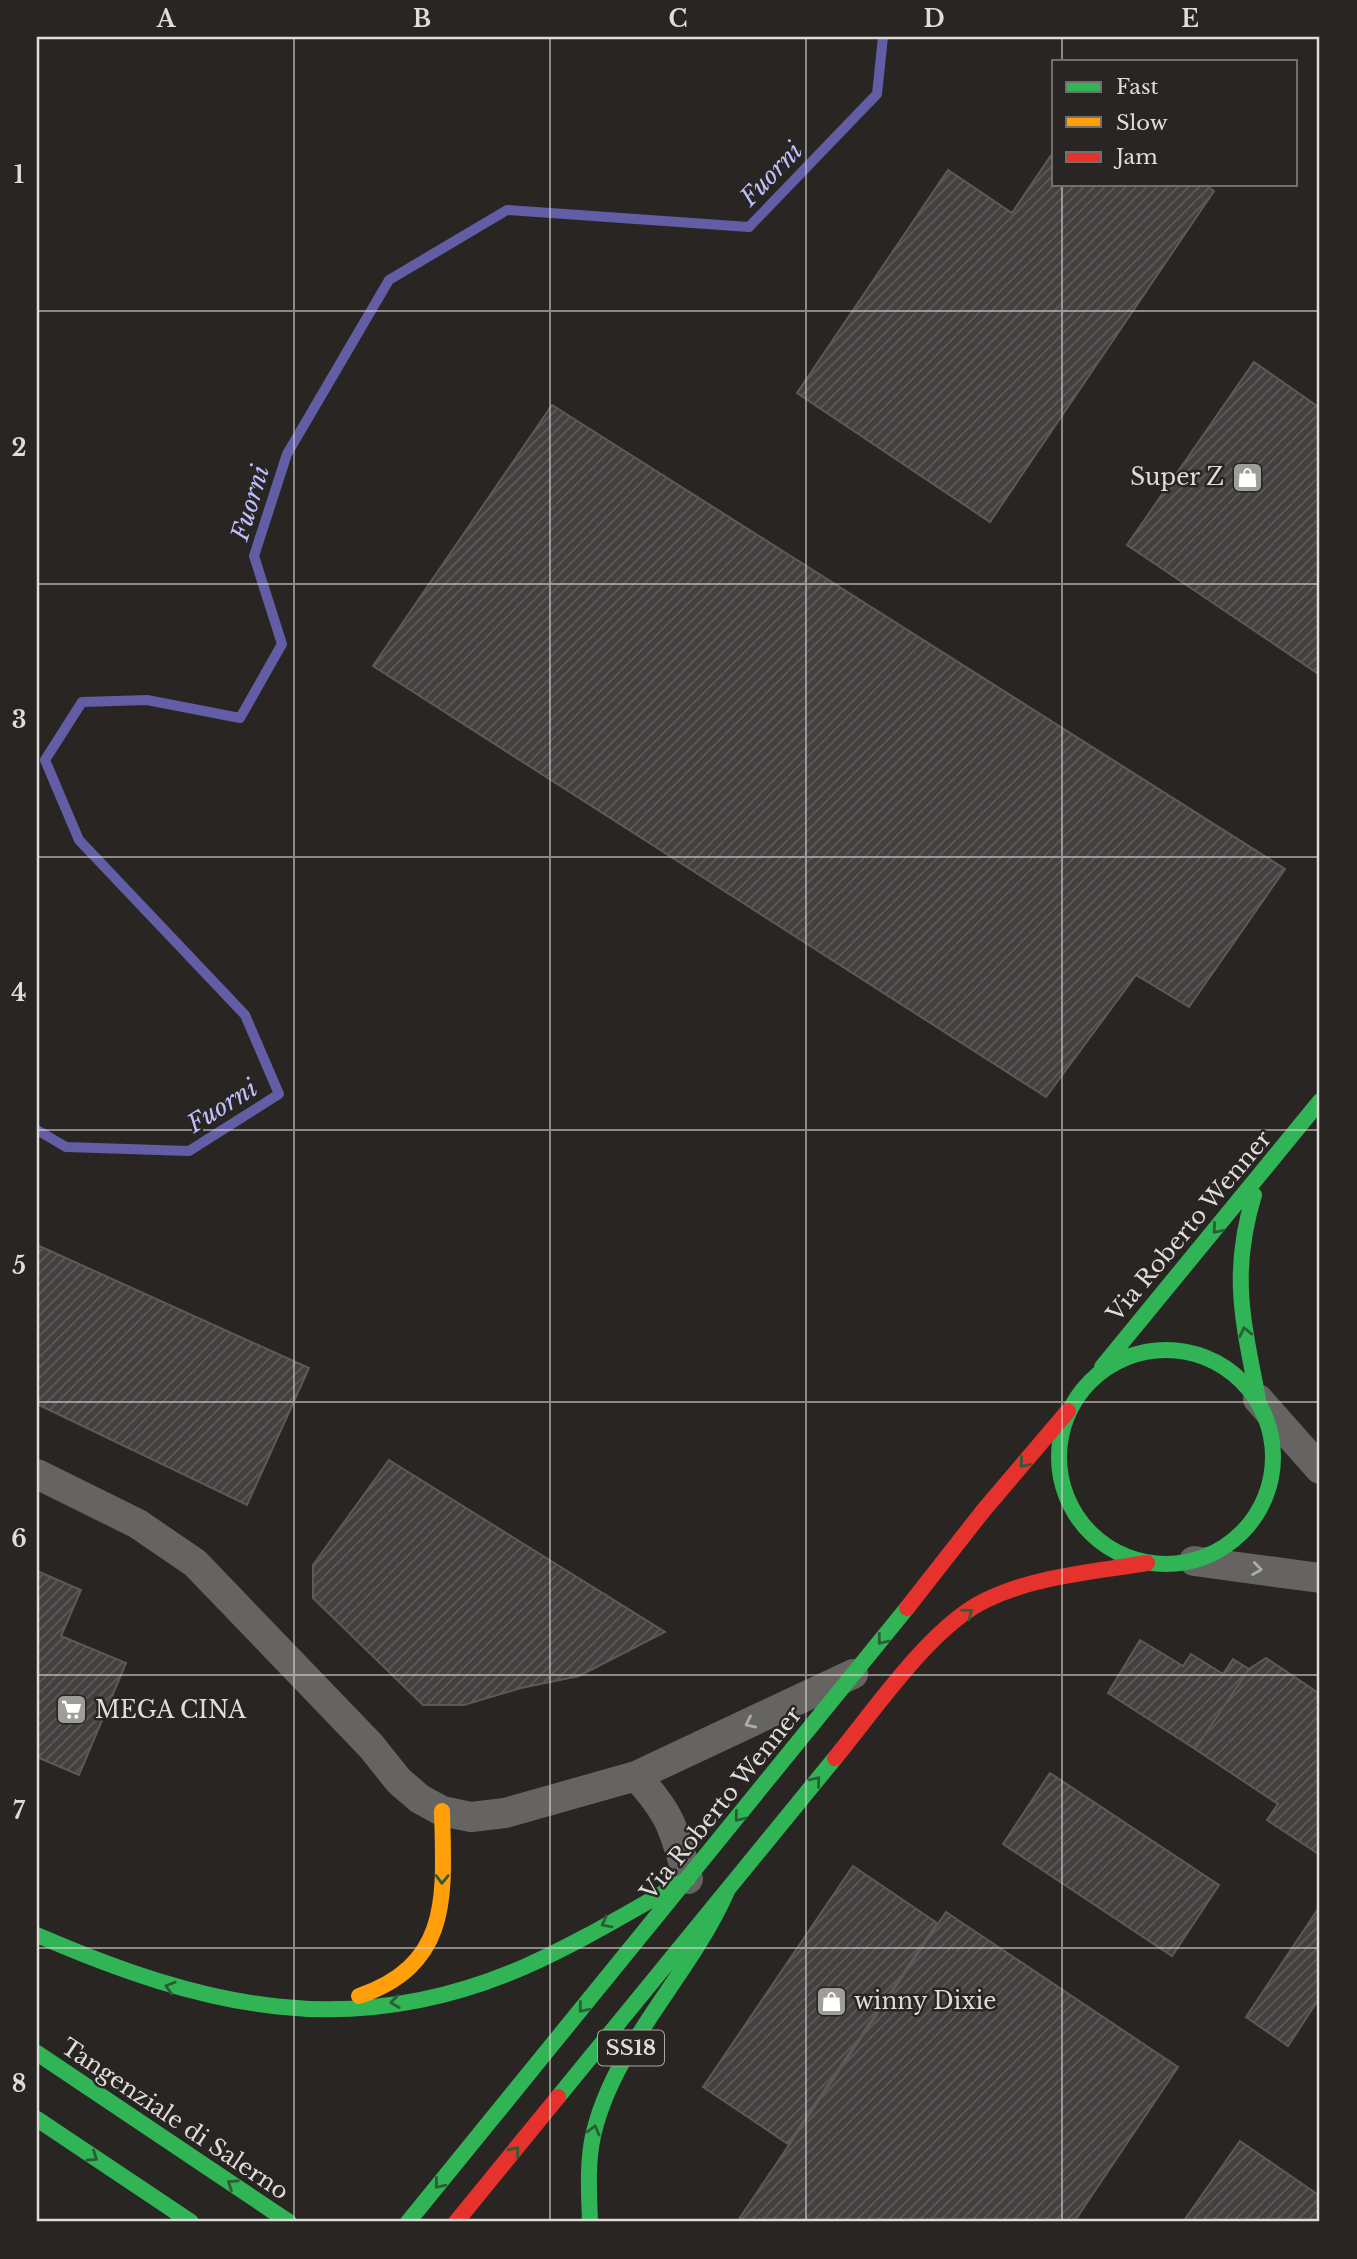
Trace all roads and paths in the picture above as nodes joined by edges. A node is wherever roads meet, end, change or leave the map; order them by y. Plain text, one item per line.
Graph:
1 (1320, 1101) edge
2 (1260, 1177) junction
3 (1092, 1379) junction
4 (1258, 1399) junction
5 (1069, 1411) junction
6 (1320, 1469) edge
7 (37, 1474) edge
8 (1194, 1561) junction
9 (1147, 1563) junction
10 (1320, 1578) edge
11 (856, 1673) junction
12 (636, 1776) junction
13 (442, 1811) junction
14 (688, 1879) junction
15 (727, 1891) junction
16 (37, 1935) edge
17 (326, 2008) junction
18 (37, 2053) edge
19 (37, 2119) edge
20 (191, 2222) edge
21 (289, 2222) edge
22 (408, 2222) edge
23 (456, 2222) edge
24 (590, 2222) edge

1 - 2 main road, Via Roberto Wenner
2 -> 3 main road, Via Roberto Wenner
4 -> 2 main road
3 - 4 main road
3 - 5 main road
4 - 6 street
4 - 8 main road
5 - 9 main road
5 -> 11 main road, Via Roberto Wenner
7 - 13 street
8 - 9 main road
8 -> 10 street
15 -> 9 main road
11 -> 12 street
11 -> 14 main road, Via Roberto Wenner
12 - 13 street
12 - 14 street
13 -> 17 main road
14 -> 17 main road
14 -> 22 main road, Via Roberto Wenner
23 -> 15 main road
24 -> 15 main road, SS18
17 -> 16 main road
21 -> 18 main road, Tangenziale di Salerno
19 -> 20 main road

